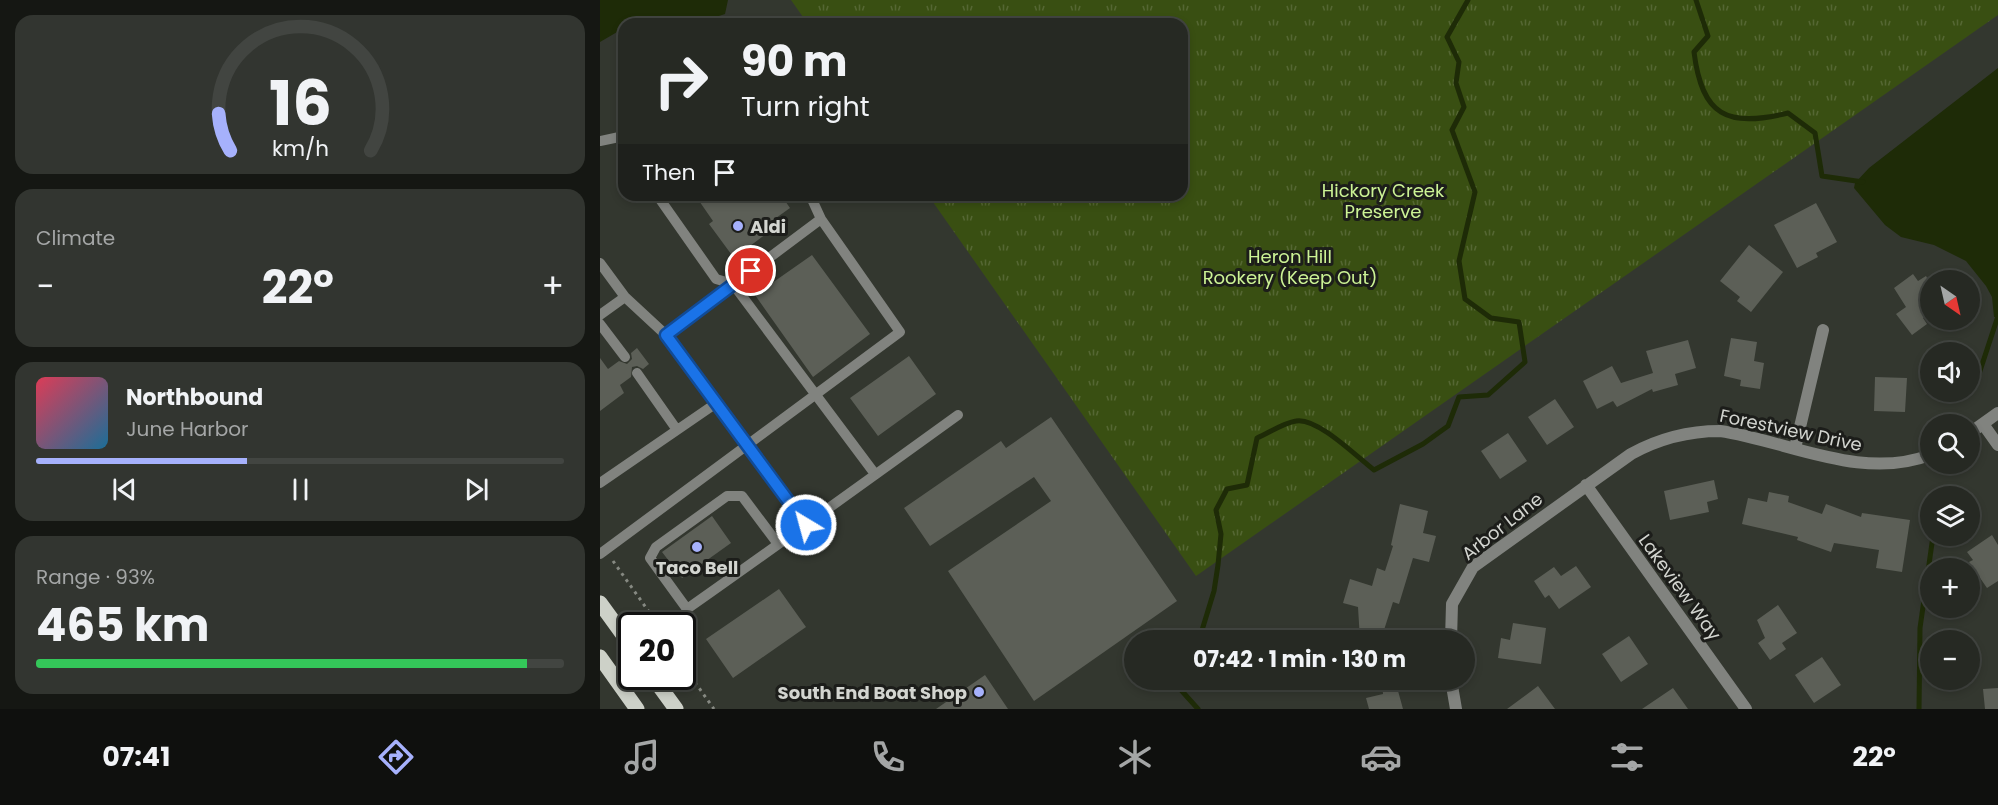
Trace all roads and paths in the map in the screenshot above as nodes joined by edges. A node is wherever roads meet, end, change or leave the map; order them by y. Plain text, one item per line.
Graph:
1 (618, 137) edge
2 (600, 141) edge
3 (661, 201) edge
4 (813, 201) edge
5 (821, 219) junction
6 (600, 263) edge
7 (734, 284) junction
8 (625, 297) junction
9 (600, 315) edge
10 (600, 324) edge
11 (1823, 330) dead end
12 (666, 335) junction
13 (625, 357) dead end
14 (637, 373) dead end
15 (816, 393) junction
16 (715, 404) junction
17 (1998, 413) edge
18 (958, 415) dead end
19 (1983, 424) junction
20 (1980, 426) edge
21 (677, 430) junction
22 (746, 444) junction
23 (1998, 445) edge
24 (1795, 448) junction
25 (1920, 458) edge
26 (875, 474) junction
27 (600, 483) edge
28 (1586, 485) junction
29 (806, 525) junction
30 (778, 544) junction
31 (603, 552) edge
32 (600, 603) edge
33 (648, 612) edge
34 (618, 628) edge
35 (1451, 630) edge
36 (600, 657) edge
37 (696, 684) edge
38 (662, 690) edge
39 (1453, 690) edge
40 (637, 709) edge
41 (676, 709) edge
42 (714, 709) edge
43 (1456, 709) edge
44 (1746, 709) edge

1 - 2 lane
3 - 7 lane
4 - 5 lane
5 - 7 lane
5 - 15 lane
6 - 8 lane
7 - 12 lane
7 - 15 lane
8 - 9 lane
8 - 12 lane
10 - 13 lane
11 - 24 street
12 - 16 lane
14 - 21 lane
15 - 22 lane
15 - 26 lane
16 - 21 lane
16 - 22 lane
17 - 19 street
18 - 26 lane
19 - 20 street
19 - 23 street
21 - 27 lane
22 - 29 lane
22 - 31 lane
24 - 25 street, Forestview Drive
24 - 28 street, Forestview Drive
26 - 29 lane
28 - 35 street, Arbor Lane
28 - 44 street, Lakeview Way
29 - 30 lane
30 - 30 lane
31 - 33 path
32 - 34 main road
36 - 40 main road
37 - 42 path
38 - 41 main road
39 - 43 street

